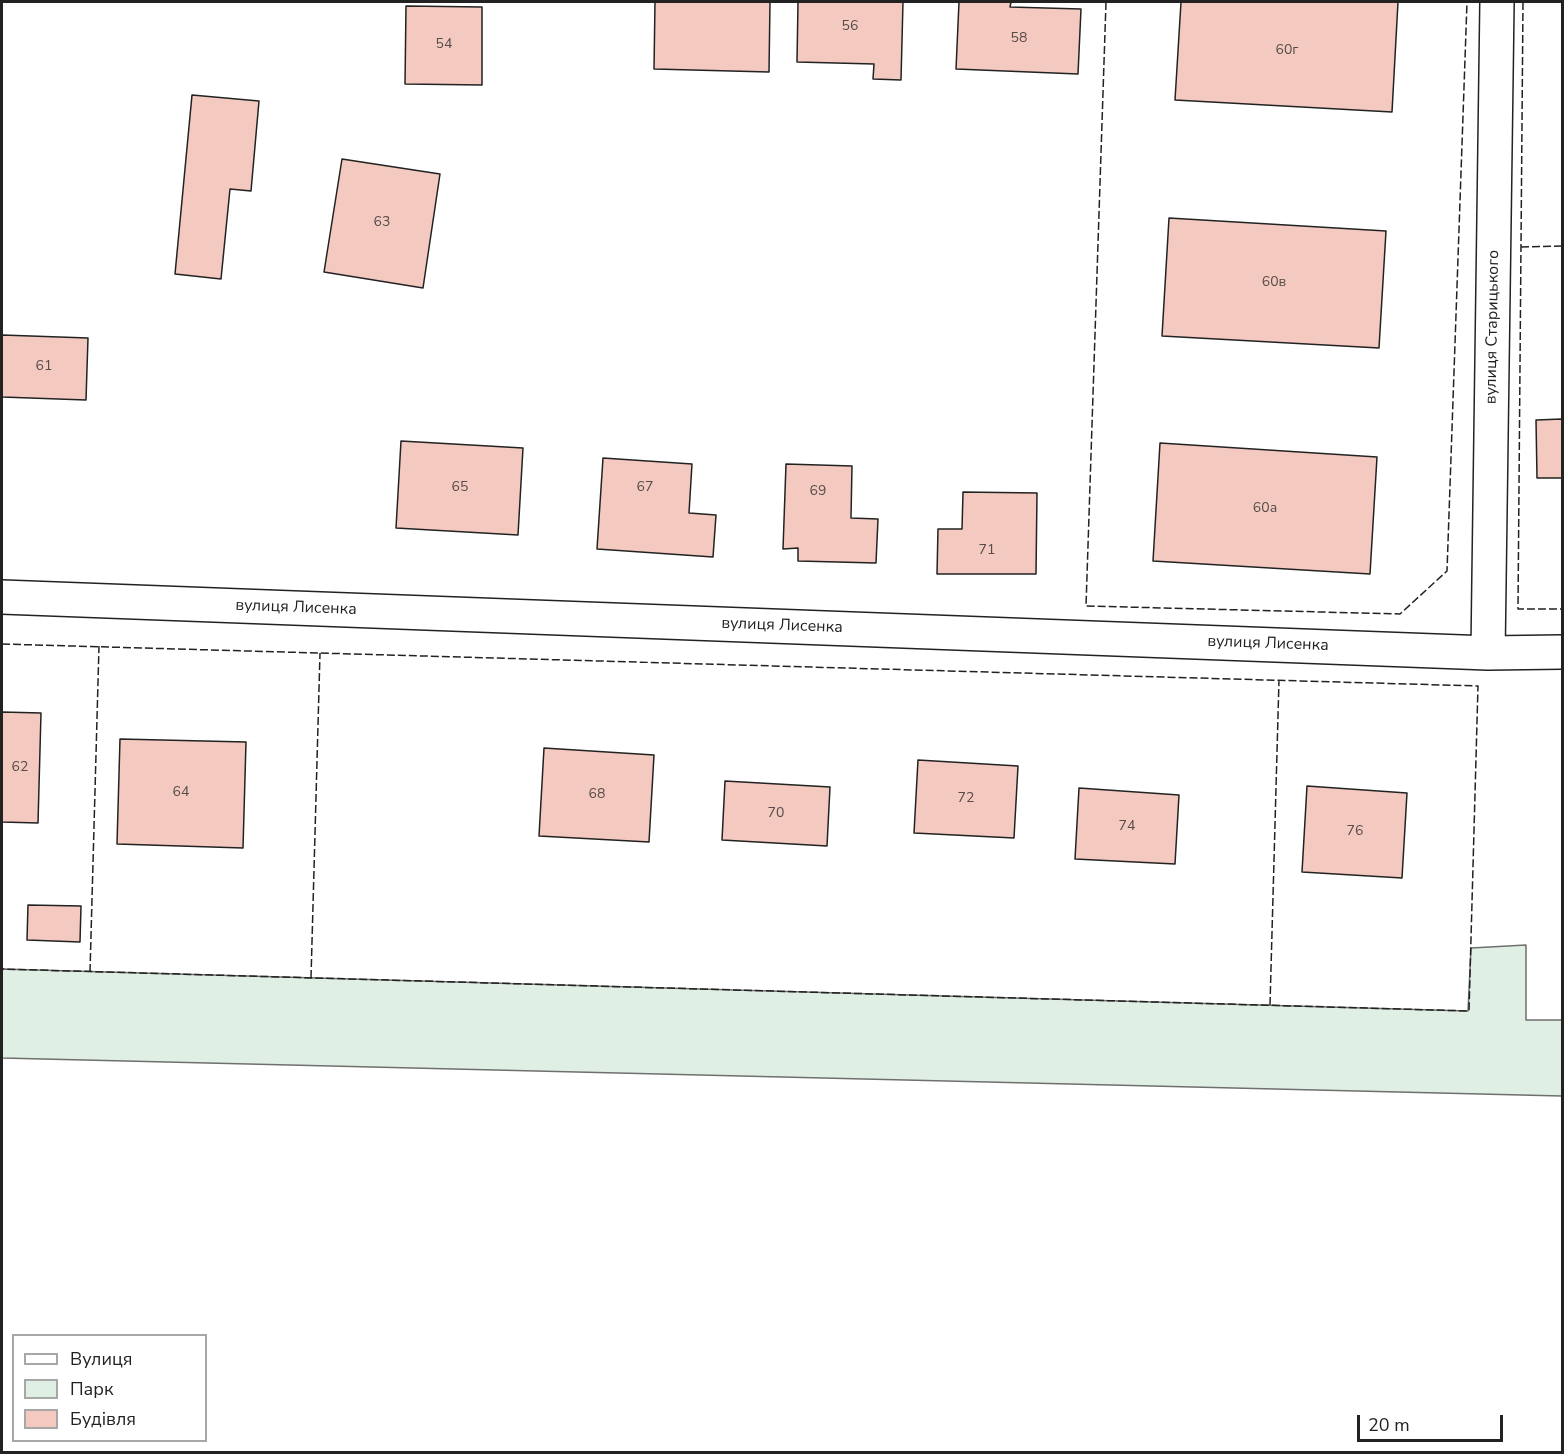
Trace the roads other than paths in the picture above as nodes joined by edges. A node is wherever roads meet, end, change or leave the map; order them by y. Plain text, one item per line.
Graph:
1 (1497, 2) edge
2 (2, 597) edge
3 (1563, 652) edge
4 (1488, 653) junction

1 - 4 street, вулиця Старицького
2 - 4 street, вулиця Лисенка
3 - 4 street, вулиця Лисенка

